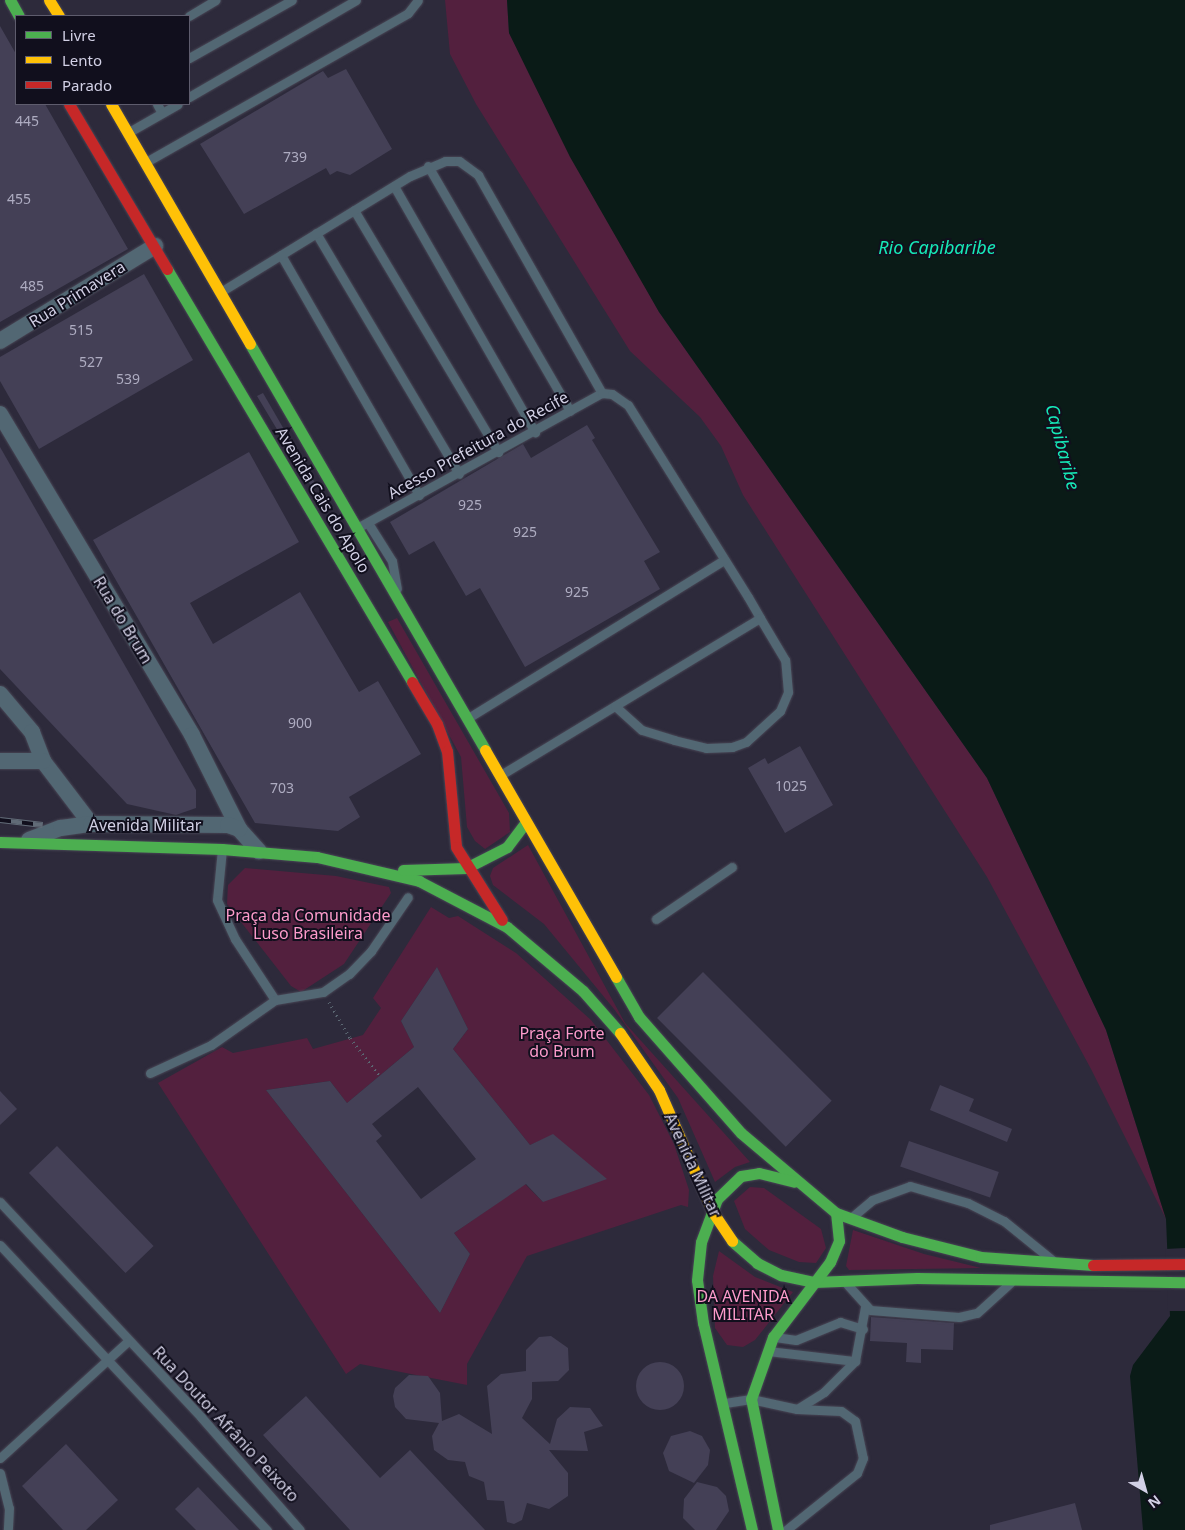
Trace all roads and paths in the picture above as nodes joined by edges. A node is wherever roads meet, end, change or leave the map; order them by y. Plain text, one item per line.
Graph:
1 (10, 0) edge
2 (49, 0) edge
3 (216, 0) edge
4 (292, 0) edge
5 (356, 0) edge
6 (406, 0) edge
7 (418, 0) edge
8 (411, 10) junction
9 (18, 15) edge
10 (58, 15) edge
11 (190, 15) edge
12 (190, 57) edge
13 (190, 96) edge
14 (70, 105) edge
15 (113, 105) edge
16 (158, 105) edge
17 (176, 105) edge
18 (162, 113) junction
19 (129, 132) junction
20 (146, 162) junction
21 (428, 166) junction
22 (394, 186) junction
23 (354, 210) junction
24 (316, 233) junction
25 (155, 246) junction
26 (281, 255) junction
27 (222, 291) junction
28 (0, 341) edge
29 (602, 392) junction
30 (570, 411) junction
31 (0, 414) edge
32 (535, 432) junction
33 (498, 452) junction
34 (459, 474) junction
35 (419, 496) junction
36 (368, 522) junction
37 (357, 528) junction
38 (724, 560) junction
39 (395, 595) junction
40 (760, 618) junction
41 (0, 694) edge
42 (615, 706) junction
43 (468, 718) junction
44 (0, 761) edge
45 (42, 761) junction
46 (501, 775) junction
47 (526, 822) junction
48 (92, 824) junction
49 (239, 829) junction
50 (0, 842) edge
51 (23, 843) junction
52 (222, 849) junction
53 (259, 852) junction
54 (732, 867) dead end
55 (466, 868) junction
56 (379, 869) junction
57 (408, 896) dead end
58 (656, 919) dead end
59 (507, 927) junction
60 (323, 992) junction
61 (275, 1000) junction
62 (150, 1073) dead end
63 (379, 1075) dead end
64 (802, 1185) junction
65 (0, 1202) edge
66 (712, 1211) junction
67 (836, 1213) junction
68 (849, 1220) junction
69 (0, 1245) edge
70 (1185, 1264) edge
71 (1058, 1265) junction
72 (845, 1280) junction
73 (814, 1282) junction
74 (1012, 1282) junction
75 (1185, 1282) edge
76 (865, 1307) junction
77 (863, 1329) junction
78 (773, 1337) junction
79 (796, 1340) junction
80 (127, 1342) junction
81 (766, 1350) junction
82 (791, 1356) junction
83 (107, 1361) junction
84 (855, 1361) junction
85 (751, 1399) junction
86 (725, 1403) junction
87 (797, 1409) junction
88 (0, 1458) edge
89 (0, 1473) edge
90 (8, 1530) edge
91 (267, 1530) edge
92 (300, 1530) edge
93 (752, 1530) edge
94 (778, 1530) edge
95 (786, 1530) edge

1 - 9 main road
2 - 10 main road
3 - 11 lane
4 - 12 lane
5 - 13 lane
6 - 8 lane
7 - 8 lane
8 - 20 lane
14 - 25 main road, Avenida Cais do Apolo
15 - 19 main road, Avenida Cais do Apolo
16 - 18 lane
17 - 18 lane
18 - 19 lane
19 - 20 main road, Avenida Cais do Apolo
20 - 27 main road, Avenida Cais do Apolo
21 - 22 lane
21 - 29 lane
21 - 30 lane
22 - 23 lane
22 - 32 lane
23 - 24 lane
23 - 33 lane
24 - 26 lane
24 - 34 lane
25 - 28 street, Rua Primavera
25 - 55 main road, Avenida Cais do Apolo
26 - 27 lane
26 - 35 lane
27 - 37 main road, Avenida Cais do Apolo
29 - 30 lane, Acesso Prefeitura do Recife
29 - 38 lane
30 - 32 lane, Acesso Prefeitura do Recife
31 - 49 street, Rua do Brum
32 - 33 lane, Acesso Prefeitura do Recife
33 - 34 lane, Acesso Prefeitura do Recife
34 - 35 lane, Acesso Prefeitura do Recife
35 - 36 lane, Acesso Prefeitura do Recife
36 - 37 lane, Acesso Prefeitura do Recife
36 - 39 lane
37 - 39 main road, Avenida Cais do Apolo
38 - 40 lane
38 - 43 lane
39 - 43 main road, Avenida Cais do Apolo
40 - 42 lane
40 - 42 lane
41 - 45 street
42 - 46 lane
43 - 46 main road, Avenida Cais do Apolo
44 - 45 street
45 - 48 street
46 - 47 main road, Avenida Cais do Apolo
47 - 55 main road
47 - 64 main road
48 - 49 street, Avenida Militar
48 - 51 street, Avenida Militar
49 - 53 street
50 - 51 main road, Avenida Militar
51 - 52 main road, Avenida Militar
52 - 53 main road, Avenida Militar
52 - 61 lane
53 - 56 main road, Avenida Militar
54 - 58 lane
55 - 56 main road, Avenida Militar
55 - 59 main road, Avenida Cais do Apolo
56 - 59 main road, Avenida Militar
57 - 60 lane
59 - 66 main road, Avenida Militar
60 - 61 lane
60 - 63 path
61 - 62 lane
64 - 66 main road
64 - 67 main road
65 - 80 lane, Rua Doutor Afrânio Peixoto
66 - 73 main road, Avenida Militar
66 - 86 main road
67 - 68 main road
67 - 73 main road
68 - 71 main road
68 - 71 lane
69 - 83 lane
70 - 71 main road
72 - 73 main road, Avenida Militar
72 - 74 main road, Avenida Militar
72 - 76 lane
73 - 78 main road
74 - 75 main road, Avenida Militar
74 - 76 lane
76 - 77 lane
77 - 79 lane
77 - 84 lane
78 - 79 lane
78 - 81 main road
79 - 82 lane
80 - 83 lane
80 - 92 lane, Rua Doutor Afrânio Peixoto
81 - 82 lane
81 - 85 main road
82 - 84 lane
83 - 88 lane
83 - 91 lane
84 - 87 lane
85 - 86 lane
85 - 87 lane
85 - 94 main road
86 - 93 main road
87 - 95 lane
89 - 90 lane

